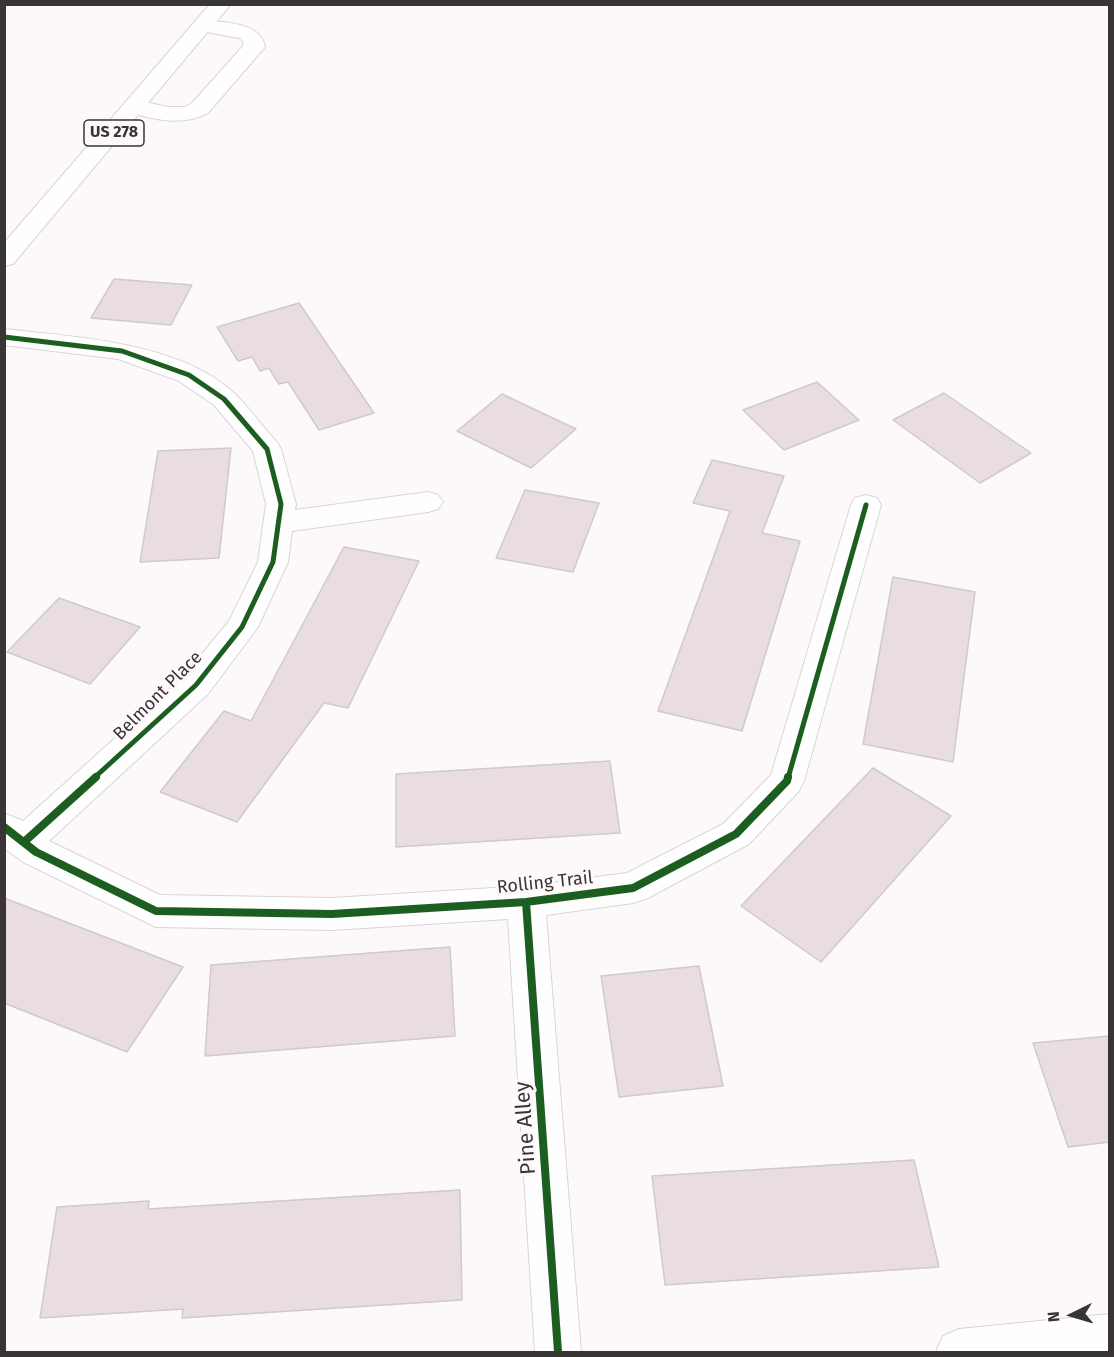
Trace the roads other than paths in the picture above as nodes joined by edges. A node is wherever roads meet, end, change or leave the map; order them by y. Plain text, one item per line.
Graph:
1 (221, 4) edge
2 (203, 26) junction
3 (135, 107) junction
4 (4, 259) edge
5 (4, 337) edge
6 (428, 502) dead end
7 (866, 506) dead end
8 (278, 523) junction
9 (14, 835) edge
10 (526, 902) junction
11 (1110, 1337) edge
12 (558, 1353) edge
13 (959, 1353) edge

1 - 2 street, US 278
2 - 3 street, US 278
2 - 3 street
3 - 4 street, US 278
5 - 8 street, Belmont Place
6 - 8 street
7 - 10 street, Rolling Trail
8 - 9 street, Belmont Place
9 - 10 street, Rolling Trail
10 - 12 street, Pine Alley
11 - 13 street

